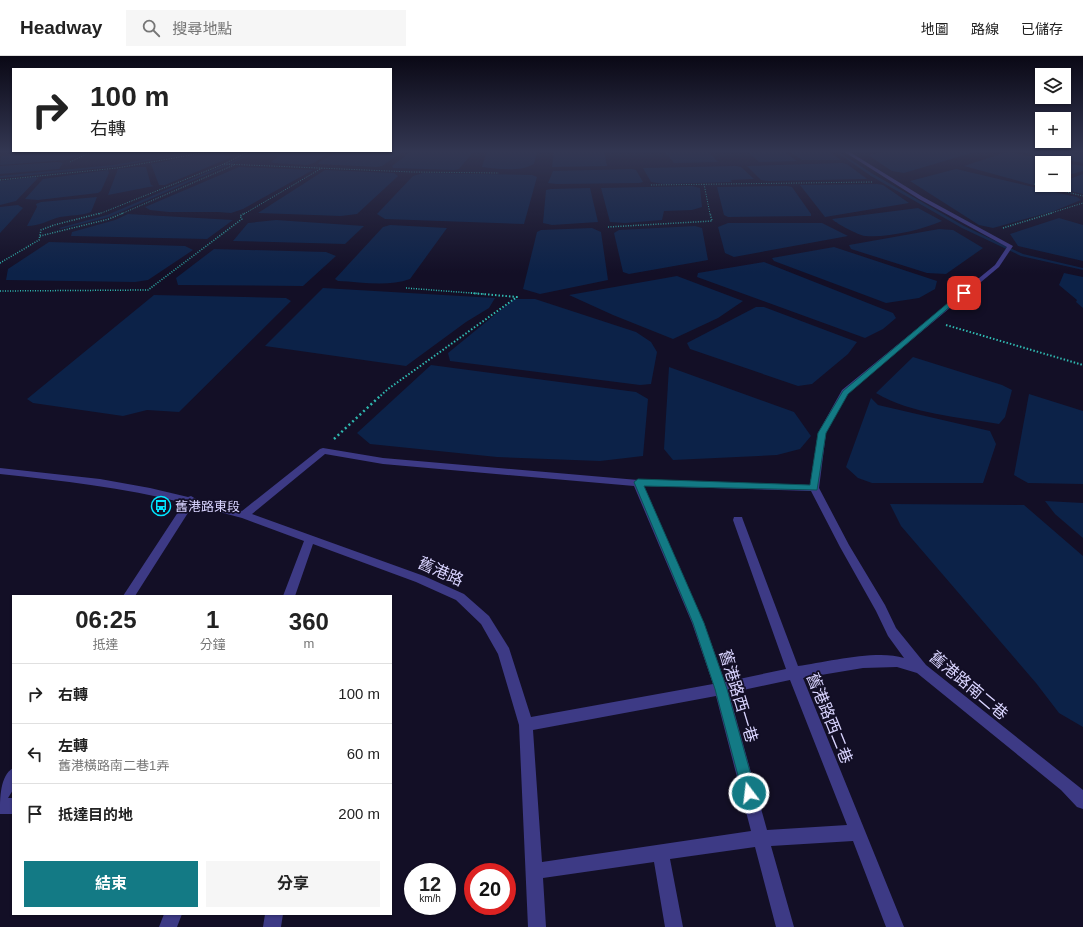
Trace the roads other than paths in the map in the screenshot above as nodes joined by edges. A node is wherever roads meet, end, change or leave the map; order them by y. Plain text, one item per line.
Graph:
1 (910, 192) edge
2 (0, 471) edge
3 (638, 482) junction
4 (814, 488) junction
5 (191, 500) junction
6 (244, 514) junction
7 (738, 520) dead end
8 (310, 538) junction
9 (131, 595) edge
10 (289, 595) edge
11 (921, 669) junction
12 (794, 673) junction
13 (721, 689) junction
14 (526, 725) junction
15 (12, 778) edge
16 (0, 796) edge
17 (1083, 802) edge
18 (0, 806) edge
19 (12, 806) edge
20 (857, 833) junction
21 (761, 838) junction
22 (661, 853) junction
23 (535, 871) junction
24 (173, 915) edge
25 (274, 915) edge
26 (168, 927) edge
27 (272, 927) edge
28 (537, 927) edge
29 (674, 927) edge
30 (785, 927) edge
31 (895, 927) edge

1 - 4 street
2 - 5 street
3 - 4 street
3 - 6 street
3 - 13 street, 舊港路西一巷
4 - 11 street, 舊港路南二巷
5 - 6 street, 舊港路
5 - 9 street
6 - 8 street, 舊港路
7 - 12 street, 舊港路西二巷
8 - 10 street
8 - 14 street, 舊港路
11 - 12 street
11 - 17 street, 舊港路南二巷
12 - 13 street
12 - 20 street, 舊港路西二巷
13 - 14 street
13 - 21 street, 舊港路西一巷
14 - 23 street, 舊港路
15 - 16 street
18 - 19 street
20 - 21 street
20 - 31 street, 舊港路西二巷
21 - 22 street
21 - 30 street, 舊港路西一巷
22 - 23 street
22 - 29 street
23 - 28 street, 舊港路
24 - 26 street
25 - 27 street

